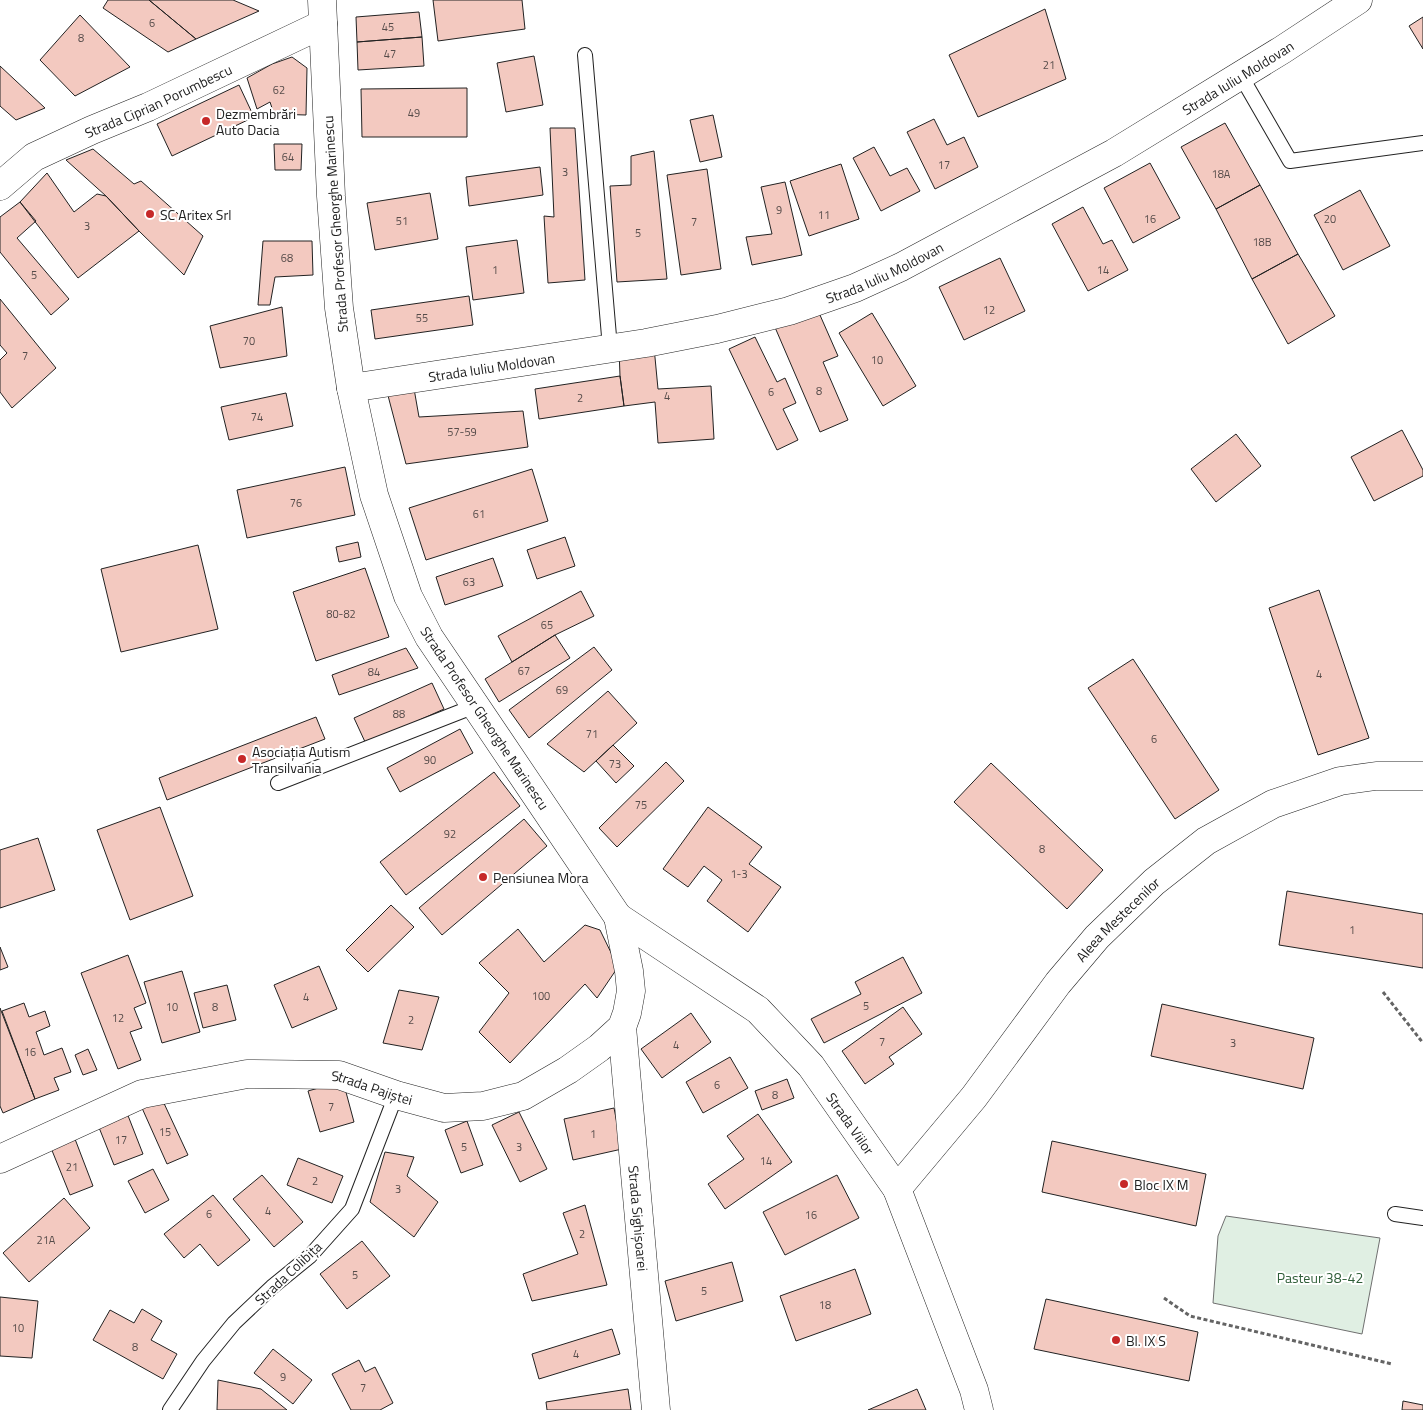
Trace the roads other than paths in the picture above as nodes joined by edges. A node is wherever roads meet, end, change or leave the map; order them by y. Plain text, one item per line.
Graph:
1 (1358, 0) edge
2 (323, 12) edge
3 (586, 55) dead end
4 (1240, 76) junction
5 (1423, 143) edge
6 (0, 186) edge
7 (610, 348) junction
8 (351, 388) junction
9 (476, 706) junction
10 (1423, 776) edge
11 (278, 783) dead end
12 (618, 916) junction
13 (622, 1027) junction
14 (396, 1095) junction
15 (0, 1159) edge
16 (897, 1189) junction
17 (1395, 1214) dead end
18 (1423, 1218) edge
19 (170, 1410) edge
20 (656, 1410) edge
21 (979, 1410) edge

1 - 4 street, Strada Iuliu Moldovan
2 - 6 street, Strada Ciprian Porumbescu
2 - 8 street, Strada Profesor Gheorghe Marinescu
3 - 7 lane
4 - 5 lane
4 - 7 street, Strada Iuliu Moldovan
7 - 8 street, Strada Iuliu Moldovan
8 - 9 street, Strada Profesor Gheorghe Marinescu
9 - 11 lane
9 - 12 street, Strada Profesor Gheorghe Marinescu
10 - 16 street, Aleea Mestecenilor
12 - 13 street
12 - 16 street, Strada Viilor
13 - 14 street, Strada Pajiștei
13 - 20 street, Strada Sighișoarei
14 - 15 street, Strada Pajiștei
14 - 19 lane, Strada Colibița
16 - 21 street, Strada Viilor
17 - 18 lane

